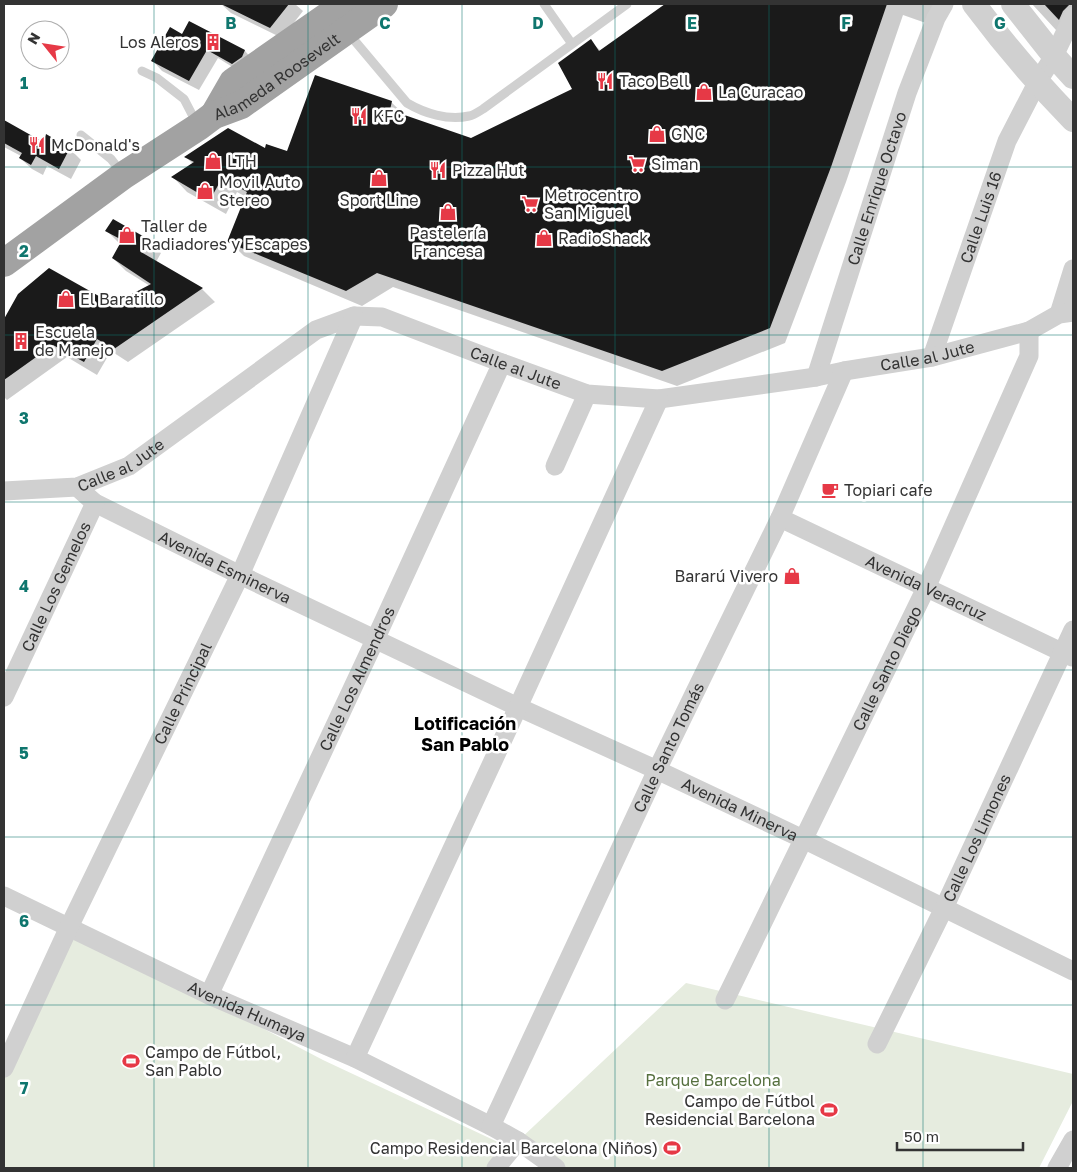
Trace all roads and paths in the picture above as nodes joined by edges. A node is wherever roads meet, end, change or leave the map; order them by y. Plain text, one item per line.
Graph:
1 (384, 4) edge
2 (544, 4) edge
3 (627, 4) edge
4 (944, 4) edge
5 (974, 4) edge
6 (1013, 4) edge
7 (342, 11) edge
8 (1073, 16) edge
9 (572, 44) junction
10 (1054, 56) junction
11 (142, 71) dead end
12 (1073, 77) edge
13 (1038, 81) junction
14 (1073, 120) edge
15 (206, 121) junction
16 (81, 135) dead end
17 (124, 175) junction
18 (4, 263) edge
19 (1073, 269) edge
20 (1066, 313) edge
21 (354, 316) junction
22 (1029, 331) junction
23 (932, 357) junction
24 (502, 363) junction
25 (844, 371) junction
26 (816, 377) junction
27 (587, 394) junction
28 (659, 399) junction
29 (555, 466) dead end
30 (77, 487) junction
31 (4, 491) edge
32 (95, 503) junction
33 (780, 518) junction
34 (240, 575) junction
35 (926, 588) junction
36 (1073, 630) edge
37 (376, 640) junction
38 (1068, 655) edge
39 (4, 697) edge
40 (518, 707) junction
41 (658, 770) junction
42 (803, 839) junction
43 (4, 896) edge
44 (944, 908) junction
45 (70, 927) junction
46 (1073, 971) edge
47 (209, 994) junction
48 (725, 1000) dead end
49 (877, 1044) dead end
50 (355, 1058) junction
51 (4, 1068) edge
52 (491, 1126) junction
53 (1073, 1140) edge
54 (518, 1141) junction
55 (496, 1168) edge
56 (554, 1168) edge
57 (1057, 1168) edge

1 - 7 highway, Alameda Roosevelt
2 - 9 lane
3 - 9 lane
4 - 26 street, Calle Enrique Octavo
5 - 13 street
6 - 10 street
7 - 9 lane
7 - 15 highway, Alameda Roosevelt
8 - 10 street, Calle Luis 16
10 - 12 street
10 - 13 street, Calle Luis 16
11 - 15 lane
13 - 14 street
13 - 23 street, Calle Luis 16
15 - 17 highway, Alameda Roosevelt
16 - 17 lane
17 - 18 highway, Alameda Roosevelt
19 - 20 street
20 - 22 street, Calle al Jute
21 - 24 street, Calle al Jute
21 - 30 street, Calle al Jute
21 - 34 street, Calle Principal
22 - 23 street, Calle al Jute
22 - 35 street, Calle Santo Diego
23 - 25 street, Calle al Jute
24 - 27 street, Calle al Jute
24 - 37 street, Calle Los Almendros
25 - 26 street, Calle al Jute
25 - 33 street, Calle Santo Tomás
26 - 28 street, Calle al Jute
27 - 28 street, Calle al Jute
27 - 29 street
28 - 40 street
30 - 31 street, Calle al Jute
30 - 32 street, Avenida Esminerva
32 - 34 street, Avenida Esminerva
32 - 39 street, Calle Los Gemelos
33 - 35 street, Avenida Veracruz
33 - 41 street, Calle Santo Tomás
34 - 37 street, Avenida Esminerva
34 - 45 street, Calle Principal
35 - 38 street, Avenida Veracruz
35 - 42 street, Calle Santo Diego
36 - 38 street, Calle Los Limones
37 - 40 street, Avenida Minerva
37 - 47 street, Calle Los Almendros
38 - 44 street, Calle Los Limones
40 - 41 street, Avenida Minerva
40 - 50 street
41 - 42 street, Avenida Minerva
41 - 52 street, Calle Santo Tomás
42 - 44 street, Avenida Minerva
42 - 48 street, Calle Santo Diego
43 - 45 street, Avenida Humaya
44 - 46 street, Avenida Minerva
44 - 49 street, Calle Los Limones
45 - 47 street, Avenida Humaya
45 - 51 street, Calle Principal
47 - 50 street, Avenida Humaya
50 - 52 street, Avenida Humaya
52 - 54 street, Avenida Humaya
53 - 57 street
54 - 55 street
54 - 56 street, Avenida Humaya

